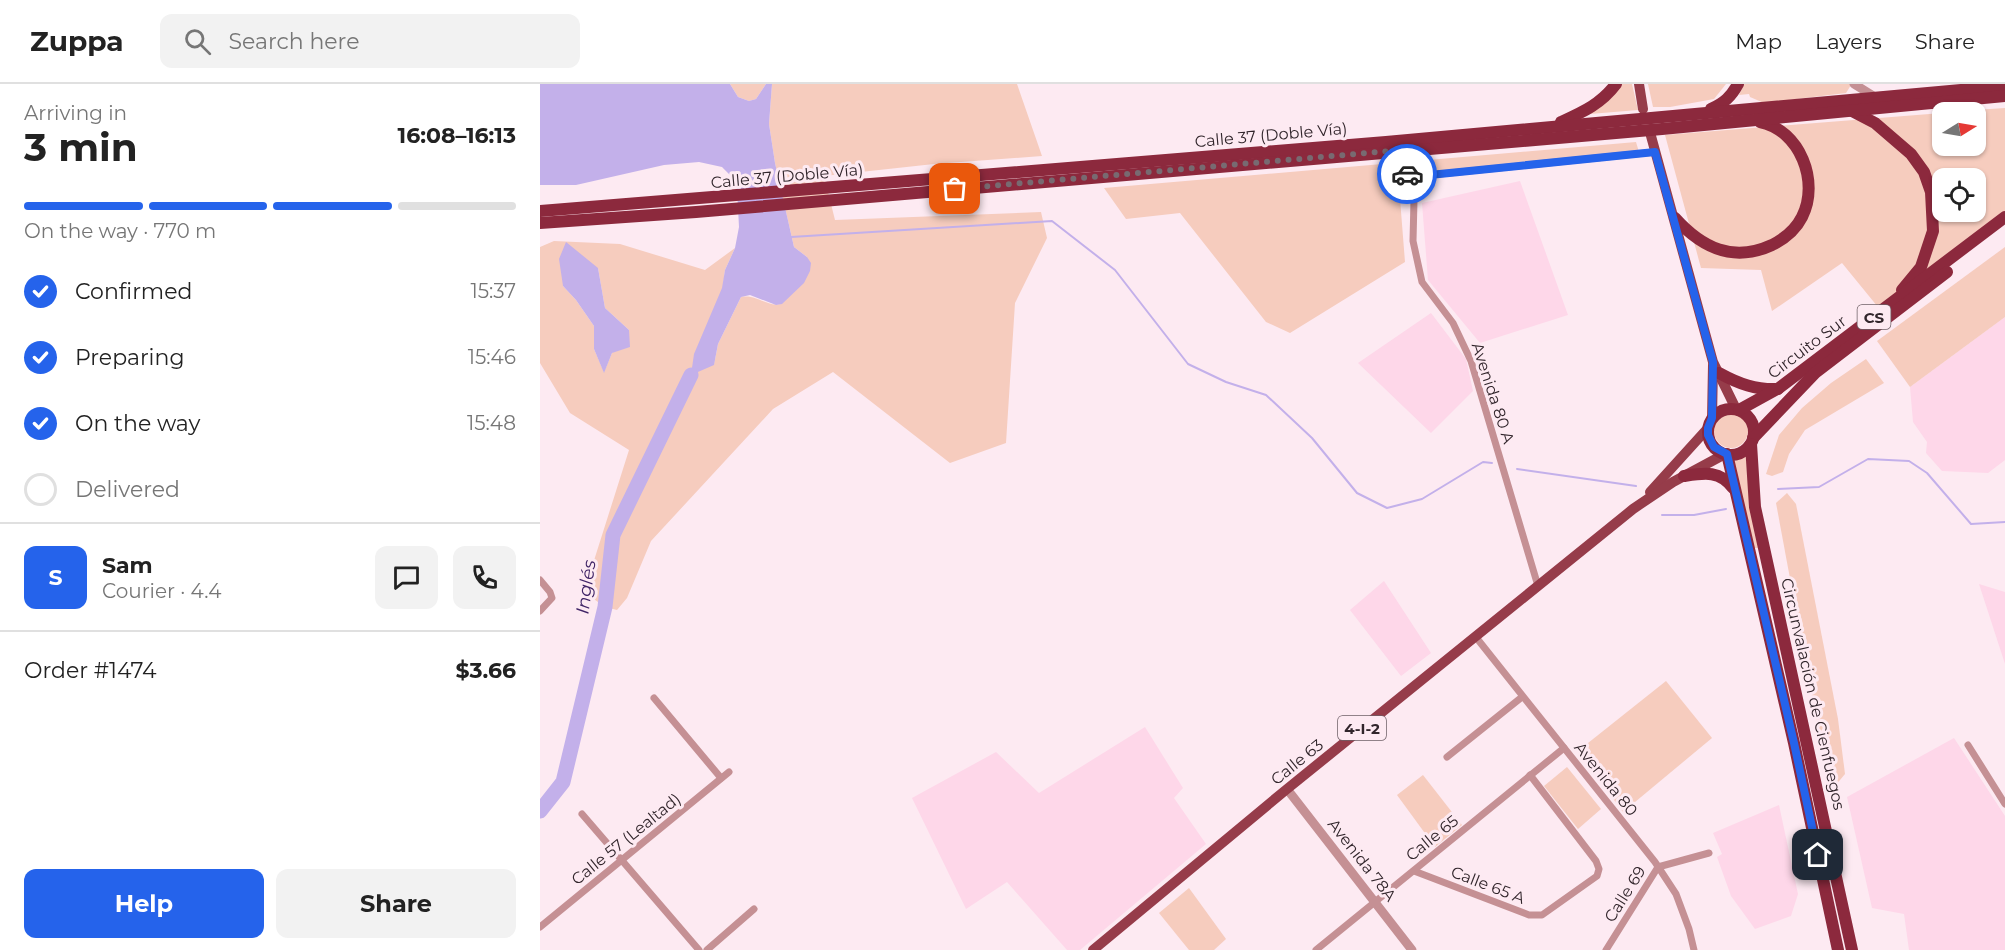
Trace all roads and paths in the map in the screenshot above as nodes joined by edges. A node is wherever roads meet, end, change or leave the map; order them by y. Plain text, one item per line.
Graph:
1 (1616, 84) edge
2 (1639, 84) edge
3 (1738, 84) edge
4 (1854, 84) edge
5 (2005, 86) edge
6 (2005, 96) edge
7 (1875, 97) junction
8 (1643, 109) dead end
9 (1852, 111) junction
10 (1704, 112) junction
11 (1750, 120) junction
12 (1554, 125) junction
13 (1650, 136) dead end
14 (1390, 151) junction
15 (1655, 152) junction
16 (1410, 177) junction
17 (837, 193) junction
18 (696, 206) junction
19 (540, 211) edge
20 (1675, 218) junction
21 (2005, 218) edge
22 (540, 223) edge
23 (2005, 228) edge
24 (1890, 306) junction
25 (1713, 362) junction
26 (1719, 374) junction
27 (1779, 388) junction
28 (1788, 400) junction
29 (1738, 409) junction
30 (1710, 423) junction
31 (1752, 441) junction
32 (1726, 454) junction
33 (1751, 474) junction
34 (1684, 476) junction
35 (1736, 492) junction
36 (1633, 509) junction
37 (540, 580) edge
38 (1538, 586) junction
39 (540, 611) edge
40 (1475, 636) junction
41 (1522, 697) junction
42 (654, 698) dead end
43 (1968, 745) dead end
44 (1564, 748) junction
45 (1447, 757) dead end
46 (729, 772) dead end
47 (1530, 775) junction
48 (721, 778) junction
49 (1287, 789) junction
50 (2005, 804) edge
51 (582, 814) dead end
52 (1709, 853) dead end
53 (622, 860) junction
54 (1658, 867) junction
55 (1413, 871) junction
56 (1376, 902) junction
57 (754, 909) dead end
58 (540, 927) edge
59 (699, 950) edge
60 (707, 950) edge
61 (1094, 950) edge
62 (1316, 950) edge
63 (1412, 950) edge
64 (1606, 950) edge
65 (1694, 950) edge
66 (1838, 950) edge
67 (1852, 950) edge

1 - 12 highway
2 - 8 main road
3 - 10 highway
4 - 7 street
5 - 7 highway, Calle 37 (Doble Vía)
6 - 9 highway
7 - 10 highway, Calle 37 (Doble Vía)
9 - 11 highway, Calle 37 (Doble Vía)
9 - 24 highway
10 - 12 highway, Calle 37 (Doble Vía)
11 - 14 highway, Calle 37 (Doble Vía)
11 - 20 highway
12 - 17 highway, Calle 37 (Doble Vía)
13 - 15 main road
14 - 16 street
14 - 17 highway, Calle 37 (Doble Vía)
15 - 16 street
15 - 20 main road
16 - 38 street, Avenida 80 A
17 - 18 highway, Calle 37 (Doble Vía)
18 - 19 highway, Calle 37 (Doble Vía)
18 - 22 highway, Calle 37 (Doble Vía)
20 - 25 main road
21 - 24 highway, Circuito Sur / CS
23 - 28 highway, Circuito Sur / CS
24 - 27 highway, Circuito Sur / CS
25 - 26 main road
25 - 30 main road
26 - 27 highway
26 - 29 main road
27 - 29 highway, Circuito Sur / CS
28 - 31 highway, Circuito Sur / CS
28 - 33 highway
29 - 30 highway, CS
29 - 31 highway, Circunvalación de Cienfuegos
30 - 32 highway, Circunvalación de Cienfuegos
30 - 36 main road, Calle 63 / 4-I-2
31 - 32 highway, CS
31 - 33 highway, Circunvalación de Cienfuegos
32 - 34 main road, Calle 63 / 4-I-2
32 - 35 highway, Circunvalación de Cienfuegos
33 - 67 highway, Circunvalación de Cienfuegos
34 - 35 highway
34 - 36 main road, Calle 63 / 4-I-2
35 - 66 highway, Circunvalación de Cienfuegos
36 - 38 main road, Calle 63 / 4-I-2
37 - 39 street
38 - 40 main road, Calle 63 / 4-I-2
40 - 41 street, Avenida 80
40 - 49 main road, Calle 63 / 4-I-2
41 - 44 street, Avenida 80
41 - 45 street
42 - 48 street
43 - 50 street
44 - 47 street, Calle 65
44 - 54 street, Avenida 80
46 - 48 street, Calle 57 (Lealtad)
47 - 55 street, Calle 65
47 - 55 street, Calle 65 A
48 - 53 street, Calle 57 (Lealtad)
49 - 56 street, Avenida 78A
49 - 61 main road, Calle 63 / 4-I-2
51 - 53 street
52 - 54 street, Calle 69
53 - 58 street, Calle 57 (Lealtad)
53 - 59 street
54 - 64 street, Calle 69
54 - 65 street, Avenida 80
55 - 56 street, Calle 65
56 - 62 street, Calle 65
56 - 63 street, Avenida 78A
57 - 60 street

